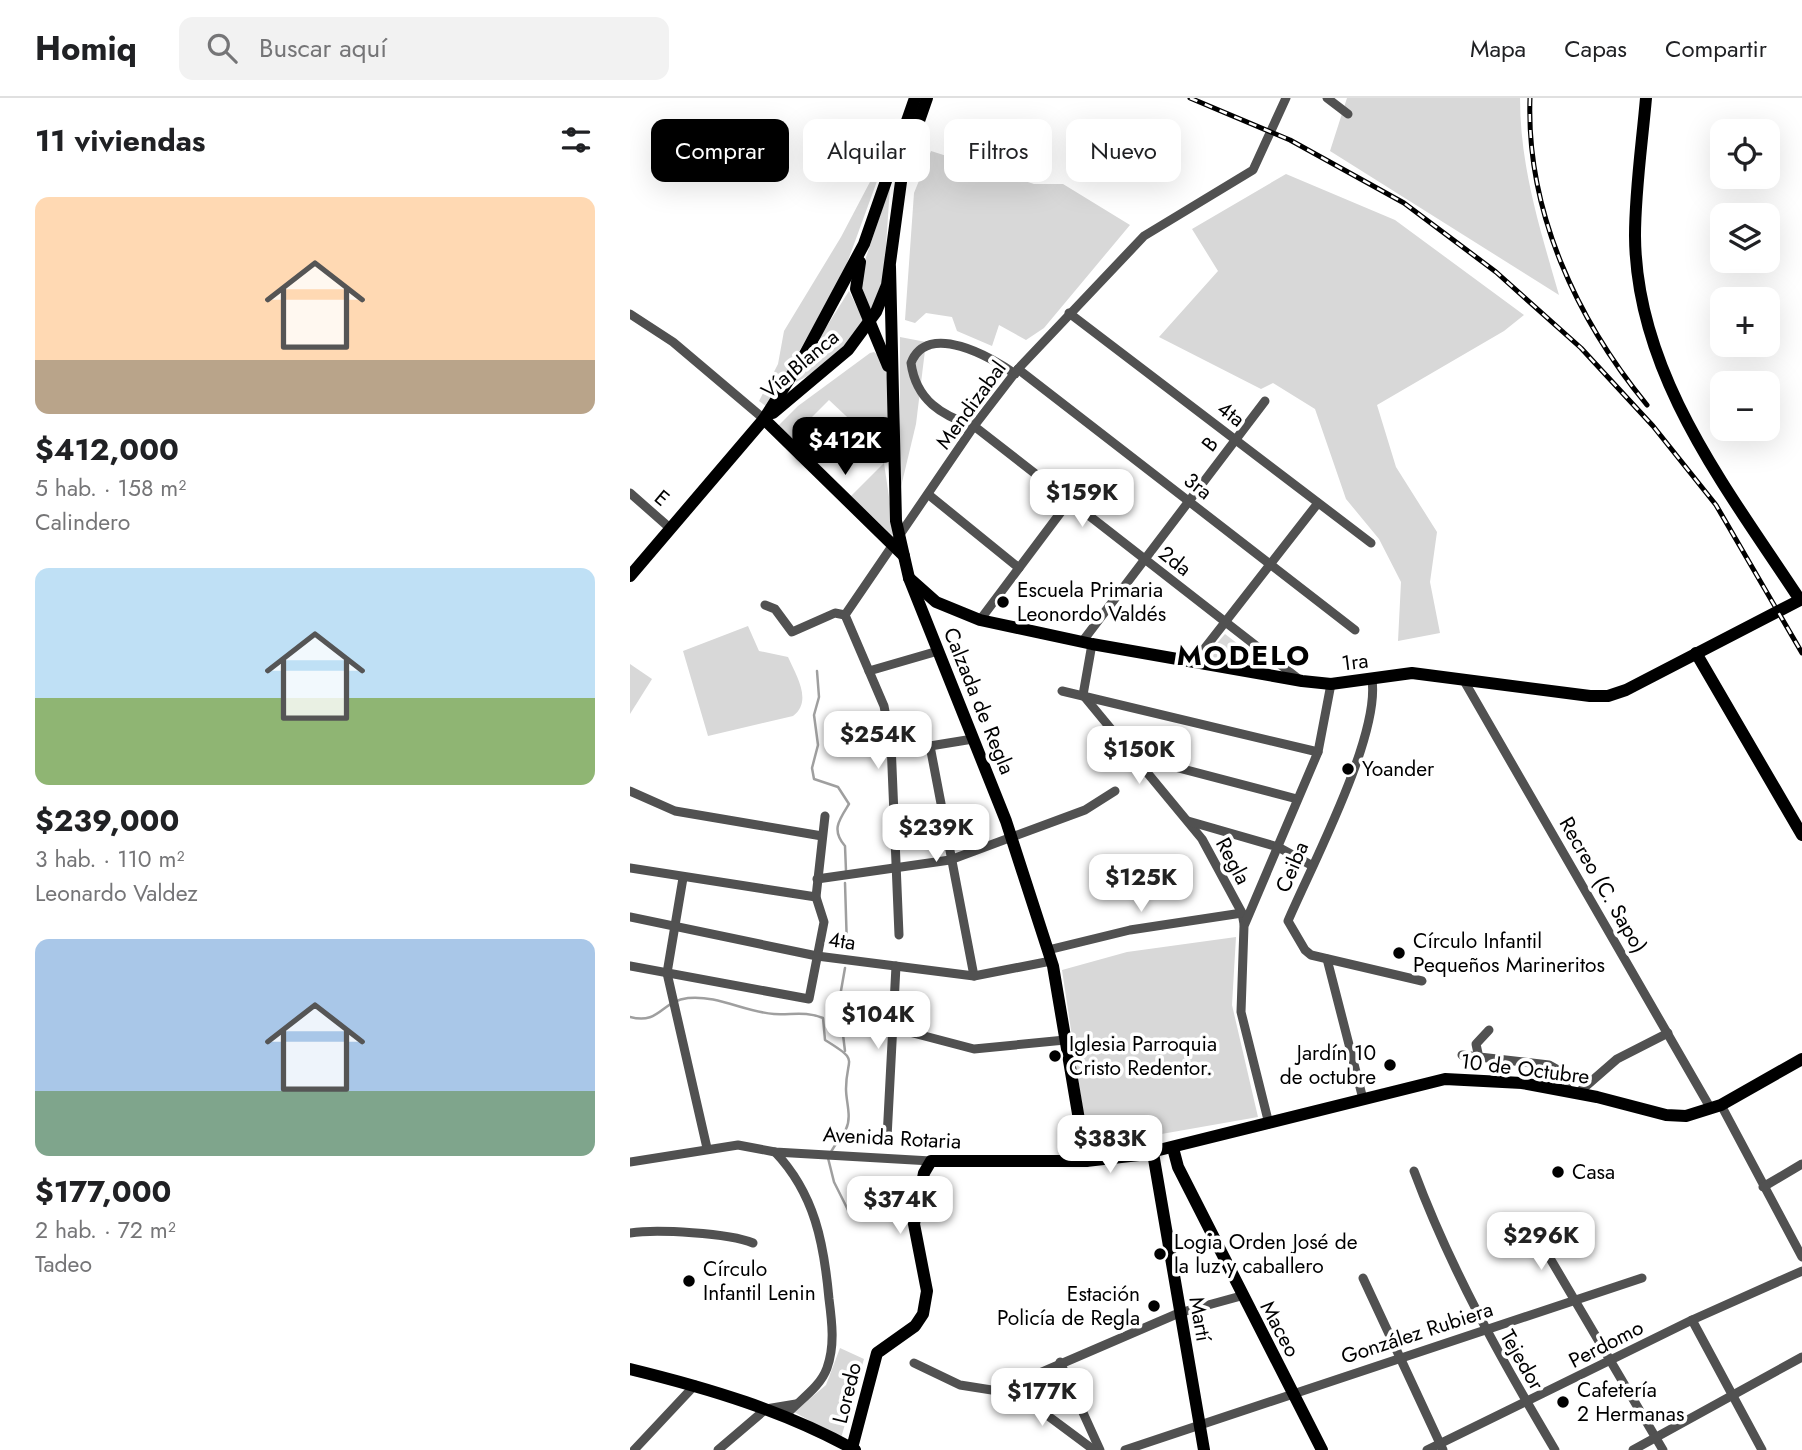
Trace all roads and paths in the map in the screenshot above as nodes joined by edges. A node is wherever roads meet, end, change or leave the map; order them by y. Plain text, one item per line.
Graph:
1 (915, 98) edge
2 (927, 98) edge
3 (1286, 98) edge
4 (1327, 98) edge
5 (1646, 98) edge
6 (1348, 114) dead end
7 (863, 244) junction
8 (890, 267) junction
9 (1069, 313) junction
10 (630, 314) edge
11 (869, 323) junction
12 (854, 344) junction
13 (882, 351) junction
14 (912, 358) joint
15 (1017, 372) junction
16 (891, 373) junction
17 (1265, 401) dead end
18 (764, 419) junction
19 (974, 426) junction
20 (1235, 440) junction
21 (630, 493) edge
22 (929, 495) junction
23 (1070, 500) junction
24 (1188, 501) junction
25 (1318, 503) junction
26 (671, 528) junction
27 (1371, 543) dead end
28 (899, 547) junction
29 (1144, 559) junction
30 (1270, 564) junction
31 (1019, 568) junction
32 (630, 576) edge
33 (909, 578) junction
34 (1801, 602) edge
35 (765, 605) dead end
36 (845, 615) junction
37 (980, 620) junction
38 (1225, 622) junction
39 (1356, 630) dead end
40 (1087, 643) junction
41 (938, 651) junction
42 (1696, 653) junction
43 (1194, 662) junction
44 (869, 671) junction
45 (1463, 679) junction
46 (1372, 680) junction
47 (1302, 681) junction
48 (1331, 684) junction
49 (1062, 691) dead end
50 (1083, 695) junction
51 (973, 738) junction
52 (891, 743) junction
53 (929, 746) junction
54 (845, 747) dead end
55 (1318, 752) junction
56 (1133, 755) junction
57 (1115, 791) dead end
58 (630, 792) edge
59 (1297, 799) junction
60 (825, 816) dead end
61 (1186, 820) junction
62 (1802, 835) edge
63 (822, 836) junction
64 (1011, 838) junction
65 (1278, 848) junction
66 (950, 860) junction
67 (1311, 865) junction
68 (896, 867) junction
69 (630, 868) edge
70 (683, 878) junction
71 (817, 879) junction
72 (816, 897) junction
73 (1242, 914) junction
74 (630, 917) edge
75 (675, 926) junction
76 (1244, 926) junction
77 (899, 935) dead end
78 (1049, 955) junction
79 (817, 956) junction
80 (1327, 959) junction
81 (630, 966) edge
82 (896, 966) junction
83 (667, 973) junction
84 (974, 976) junction
85 (1422, 981) dead end
86 (894, 1028) junction
87 (1489, 1030) dead end
88 (1668, 1033) junction
89 (1065, 1040) junction
90 (1462, 1055) dead end
91 (1479, 1058) junction
92 (1802, 1059) edge
93 (1574, 1092) junction
94 (1363, 1099) junction
95 (1716, 1107) junction
96 (1269, 1124) junction
97 (1081, 1132) junction
98 (887, 1138) dead end
99 (706, 1148) junction
100 (1173, 1148) junction
101 (775, 1153) junction
102 (1153, 1153) junction
103 (1135, 1155) junction
104 (931, 1161) junction
105 (1086, 1161) junction
106 (630, 1162) edge
107 (1802, 1164) edge
108 (1414, 1171) dead end
109 (1157, 1175) junction
110 (1763, 1187) junction
111 (1538, 1231) dead end
112 (630, 1233) edge
113 (753, 1243) dead end
114 (1802, 1257) edge
115 (1802, 1271) edge
116 (1363, 1278) dead end
117 (1642, 1278) dead end
118 (1241, 1296) junction
119 (1575, 1300) junction
120 (1179, 1313) junction
121 (1692, 1321) junction
122 (1484, 1329) junction
123 (1398, 1357) junction
124 (1802, 1357) edge
125 (1612, 1361) junction
126 (1060, 1362) junction
127 (914, 1363) dead end
128 (630, 1369) edge
129 (695, 1385) junction
130 (998, 1391) junction
131 (1293, 1394) junction
132 (1732, 1394) junction
133 (1527, 1403) junction
134 (796, 1404) junction
135 (766, 1409) junction
136 (785, 1416) junction
137 (1200, 1423) junction
138 (1656, 1437) junction
139 (1442, 1447) edge
140 (853, 1449) edge
141 (634, 1450) edge
142 (718, 1450) edge
143 (1094, 1450) edge
144 (1100, 1450) edge
145 (1125, 1450) edge
146 (1204, 1450) edge
147 (1322, 1450) edge
148 (1427, 1450) edge
149 (1555, 1450) edge
150 (1633, 1450) edge
151 (1663, 1450) edge
152 (1762, 1450) edge

1 - 7 main road, Vía Blanca
2 - 8 main road, Vía Blanca
3 - 9 street, Mendizabal
4 - 6 street
5 - 34 main road
7 - 11 main road
7 - 18 main road, Vía Blanca
8 - 11 main road, Vía Blanca
8 - 16 main road, Calzada de Regla
9 - 15 street, Mendizabal
9 - 20 street, 4ta
10 - 18 street
11 - 12 main road, Vía Blanca
11 - 13 main road
12 - 13 main road
12 - 18 main road, Vía Blanca
13 - 16 main road
14 - 15 street, 3ra
14 - 19 street, 2da
15 - 19 street, Mendizabal
15 - 24 street, 3ra
16 - 28 main road, Calzada de Regla
17 - 20 street, B
18 - 26 main road, Vía Blanca
18 - 28 main road
19 - 22 street, Mendizabal
19 - 23 street, 2da
20 - 24 street, B
20 - 25 street, 4ta
21 - 26 street, E
22 - 28 street, Mendizabal
22 - 31 street
23 - 29 street, 2da
23 - 31 street
24 - 29 street, B
24 - 30 street, 3ra
25 - 27 street, 4ta
25 - 30 street
26 - 32 main road, Vía Blanca
28 - 33 main road, Calzada de Regla
28 - 36 street, Mendizabal
29 - 38 street, 2da
29 - 40 street, B
30 - 38 street
30 - 39 street, 3ra
31 - 37 street
33 - 37 main road, 1ra
33 - 41 main road, Calzada de Regla
34 - 42 main road, 1ra
35 - 36 street
36 - 44 street
37 - 40 main road, 1ra
38 - 43 street
38 - 47 street, 2da
40 - 43 main road, 1ra
40 - 50 street
41 - 44 street
41 - 51 main road, Calzada de Regla
42 - 45 main road, 1ra
42 - 62 main road
43 - 47 main road, 1ra
44 - 52 street
45 - 46 main road, 1ra
45 - 88 street, Recreo (C. Sapo)
46 - 48 main road, 1ra
46 - 67 street, Ceiba
47 - 48 main road, 1ra
48 - 55 street
49 - 50 street
50 - 55 street
50 - 56 street, Regla
51 - 53 street
51 - 64 main road, Calzada de Regla
52 - 53 street
52 - 54 street
52 - 68 street
53 - 66 street
55 - 59 street
56 - 59 street
56 - 61 street, Regla
57 - 64 street
58 - 63 street
59 - 65 street
60 - 63 street
61 - 65 street
61 - 73 street, Regla
63 - 71 street
64 - 66 street
64 - 78 main road, Calzada de Regla
65 - 67 street
65 - 76 street
66 - 68 street
66 - 84 street
67 - 80 street, Ceiba
68 - 71 street
68 - 77 street
69 - 70 street
70 - 72 street
70 - 75 street
71 - 72 street
72 - 79 street
73 - 76 street, Regla
73 - 78 street, 4ta
74 - 75 street, 4ta
75 - 79 street, 4ta
75 - 83 street
76 - 96 street
78 - 84 street, 4ta
78 - 89 main road, Calzada de Regla
79 - 82 street, 4ta
79 - 83 street
80 - 85 street, Ceiba
80 - 94 street
81 - 83 street
82 - 84 street, 4ta
82 - 86 street
83 - 99 street
86 - 89 street
86 - 98 street
87 - 91 street
88 - 93 street
88 - 95 street, Recreo (C. Sapo)
89 - 97 main road, Calzada de Regla
90 - 91 street
91 - 93 street
92 - 95 main road, 10 de Octubre
93 - 94 main road, 10 de Octubre
93 - 95 main road, 10 de Octubre
94 - 96 main road, 10 de Octubre
95 - 110 street, Recreo (C. Sapo)
96 - 100 main road, 10 de Octubre
97 - 103 main road
97 - 105 main road, Calzada de Regla
99 - 101 street, Avenida Rotaria
99 - 106 street, Avenida Rotaria
100 - 102 main road, 10 de Octubre
100 - 118 main road, Maceo
101 - 104 street, Avenida Rotaria
101 - 134 street
102 - 103 main road, Avenida Rotaria
102 - 109 main road, Martí
103 - 105 main road, Avenida Rotaria
103 - 109 main road
104 - 105 main road, Avenida Rotaria
104 - 140 main road, Loredo
107 - 110 street
108 - 122 street, Tejedor
109 - 120 main road, Martí
110 - 114 street, Recreo (C. Sapo)
111 - 119 street
112 - 113 street
115 - 121 street, Perdomo
116 - 123 street
117 - 119 street, González Rubiera
118 - 120 street
118 - 131 main road, Maceo
119 - 122 street, González Rubiera
119 - 125 street
120 - 126 street
120 - 137 main road, Martí
121 - 125 street, Perdomo
121 - 132 street
122 - 123 street, González Rubiera
122 - 133 street, Tejedor
123 - 131 street, González Rubiera
123 - 139 street
124 - 132 street
125 - 133 street, Perdomo
125 - 138 street
126 - 130 street
126 - 144 street
127 - 130 street
128 - 129 main road
129 - 135 main road
129 - 141 street
130 - 143 street
131 - 137 street, González Rubiera
131 - 147 main road, Maceo
132 - 138 street
132 - 152 street
133 - 139 street, Perdomo
133 - 149 street, Tejedor
134 - 135 street
134 - 136 street
135 - 136 main road
135 - 142 street
136 - 140 main road
137 - 145 street, González Rubiera
137 - 146 main road, Martí
138 - 150 street
138 - 151 street
139 - 148 street, Perdomo

